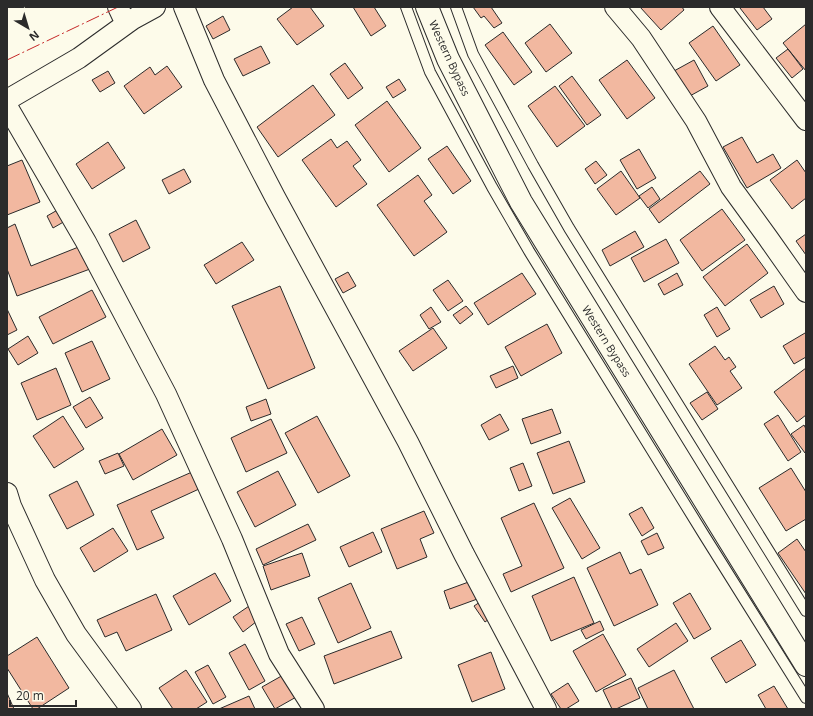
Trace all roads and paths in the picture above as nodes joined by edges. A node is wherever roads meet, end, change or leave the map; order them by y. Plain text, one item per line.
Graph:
1 (155, 7) edge
2 (184, 7) edge
3 (406, 7) edge
4 (427, 7) edge
5 (456, 7) edge
6 (615, 7) edge
7 (720, 7) edge
8 (122, 16) edge
9 (7, 100) edge
10 (7, 106) edge
11 (806, 120) edge
12 (806, 292) edge
13 (7, 493) edge
14 (806, 611) edge
15 (806, 665) edge
16 (806, 698) edge
17 (131, 709) edge
18 (314, 709) edge
19 (546, 709) edge

1 - 8 street
2 - 19 street
3 - 16 lane
4 - 15 main road, Western Bypass
5 - 14 lane
6 - 12 street
7 - 11 street
8 - 9 street
10 - 18 street
13 - 17 street

